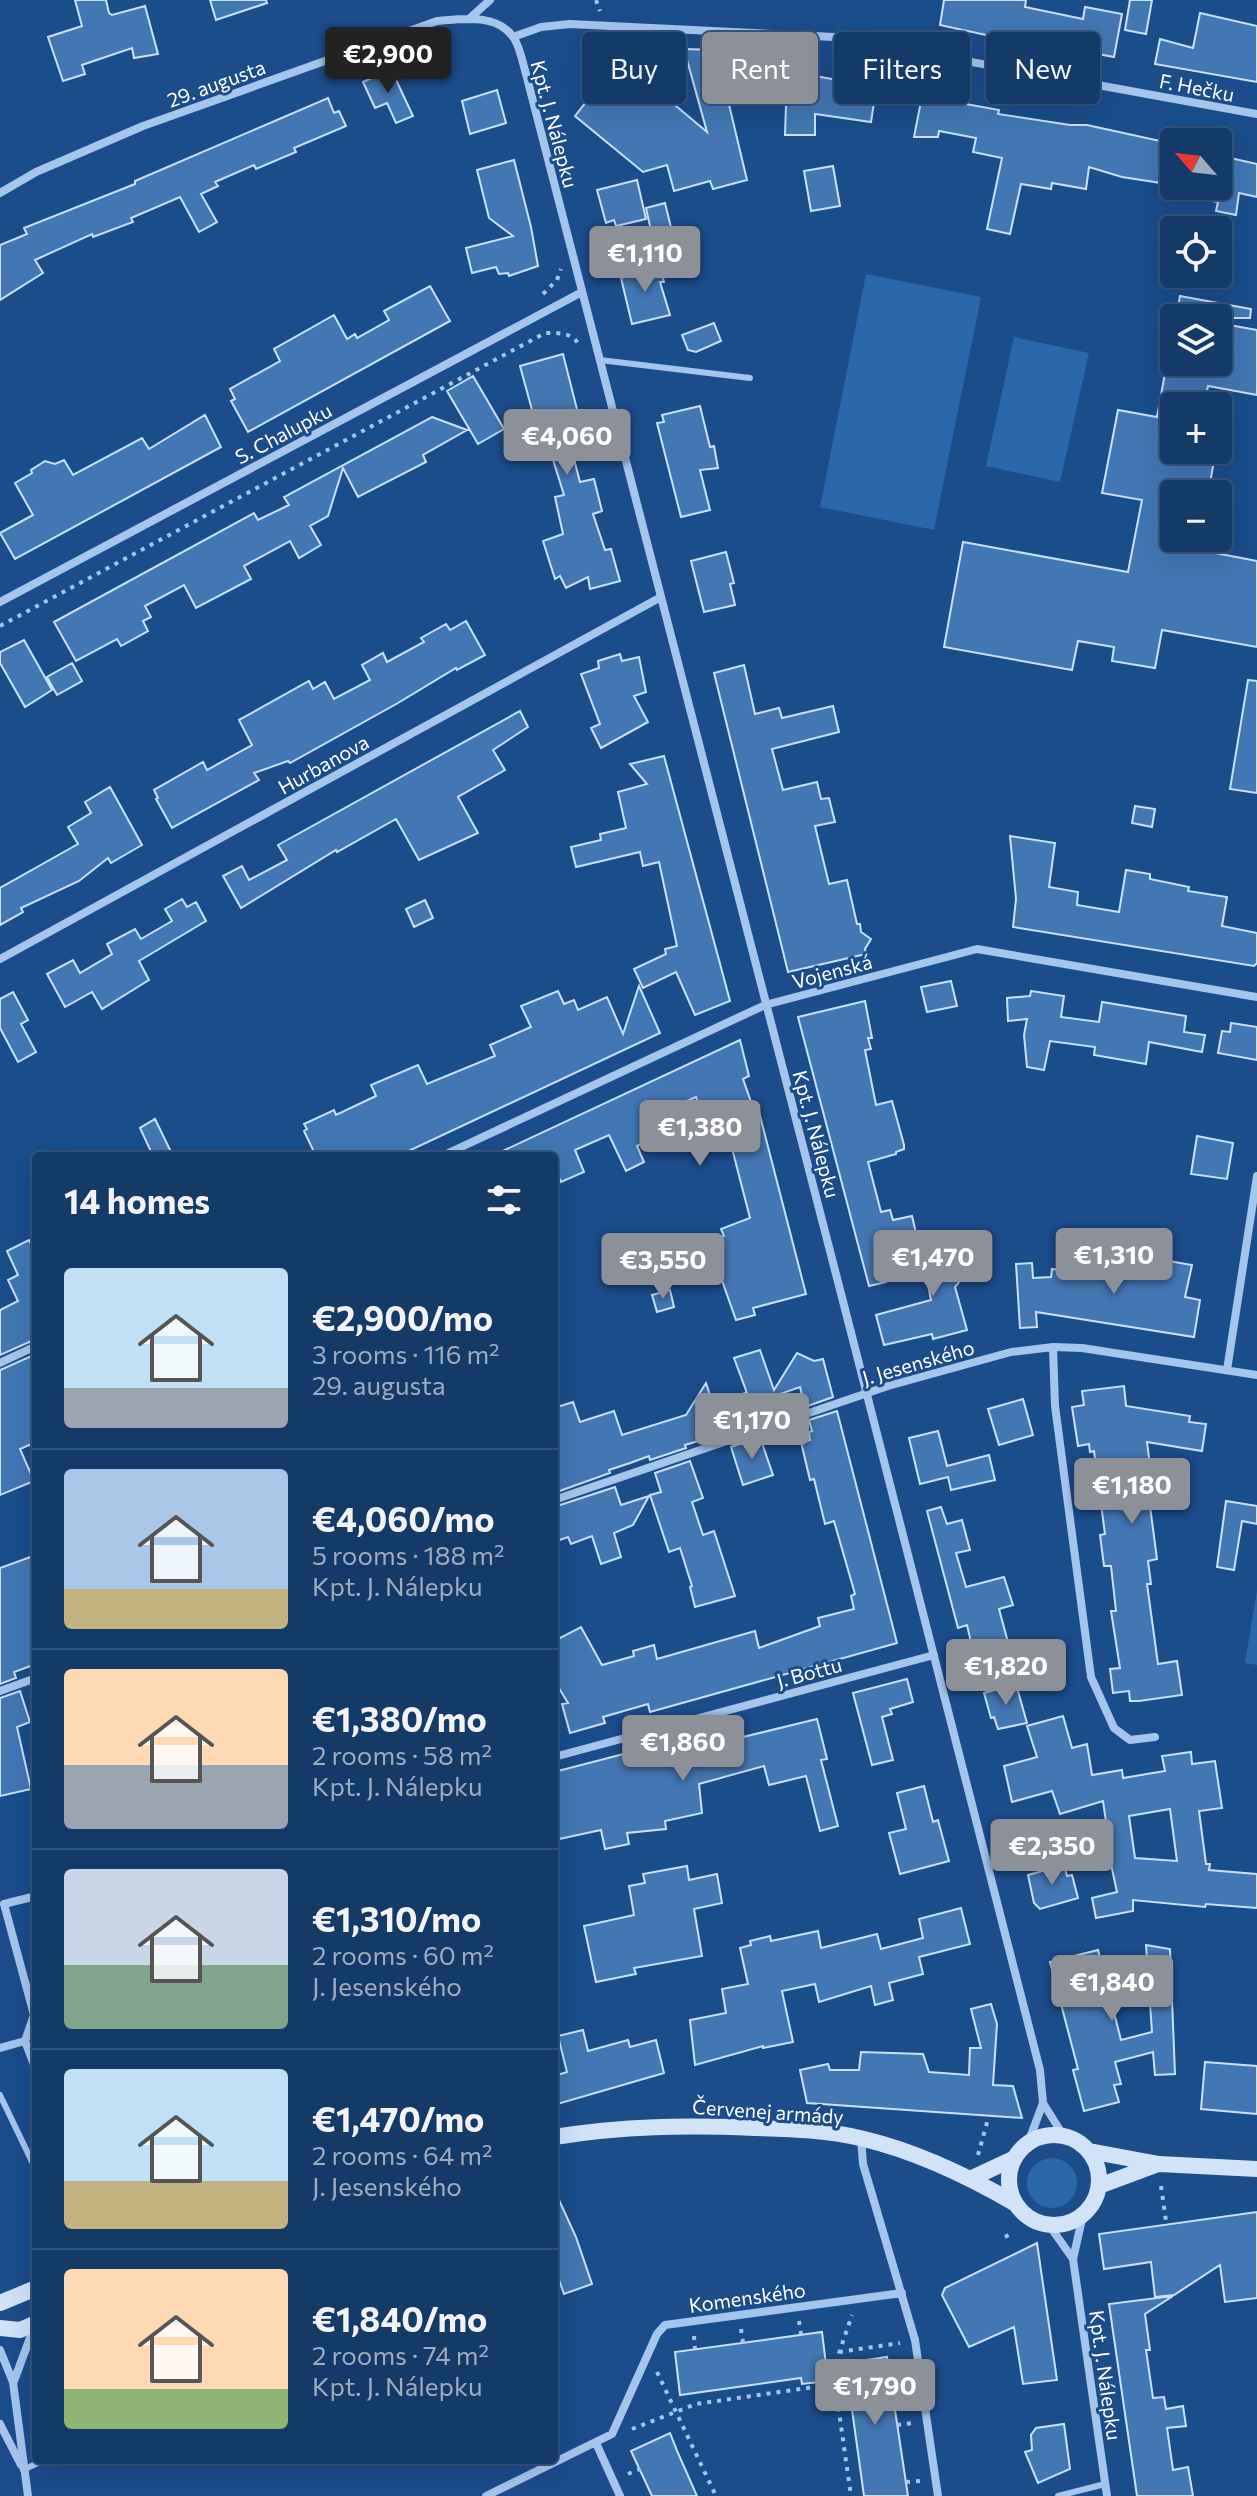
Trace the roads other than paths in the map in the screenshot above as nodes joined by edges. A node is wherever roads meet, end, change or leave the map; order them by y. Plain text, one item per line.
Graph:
1 (490, 0) edge
2 (469, 19) junction
3 (513, 37) junction
4 (1257, 114) edge
5 (0, 193) edge
6 (582, 292) junction
7 (600, 360) junction
8 (750, 378) dead end
9 (661, 597) junction
10 (0, 602) edge
11 (0, 959) edge
12 (1257, 997) edge
13 (765, 1005) junction
14 (451, 1152) edge
15 (1257, 1176) edge
16 (1053, 1347) junction
17 (32, 1348) edge
18 (0, 1363) edge
19 (1227, 1370) junction
20 (1257, 1375) edge
21 (865, 1394) junction
22 (558, 1499) edge
23 (934, 1655) junction
24 (32, 1679) edge
25 (0, 1691) edge
26 (1155, 1737) dead end
27 (558, 1756) edge
28 (32, 1897) edge
29 (32, 2008) edge
30 (32, 2021) edge
31 (25, 2041) junction
32 (0, 2048) edge
33 (32, 2059) edge
34 (0, 2095) edge
35 (1043, 2103) junction
36 (1063, 2135) junction
37 (558, 2136) edge
38 (861, 2138) junction
39 (1028, 2143) junction
40 (1089, 2151) junction
41 (1015, 2158) junction
42 (32, 2162) edge
43 (1159, 2164) junction
44 (1257, 2169) edge
45 (972, 2178) junction
46 (1099, 2186) junction
47 (1016, 2204) junction
48 (1083, 2215) junction
49 (1049, 2225) junction
50 (1073, 2259) junction
51 (32, 2290) edge
52 (902, 2293) junction
53 (0, 2303) edge
54 (32, 2326) edge
55 (0, 2328) edge
56 (32, 2334) edge
57 (0, 2350) edge
58 (13, 2382) junction
59 (0, 2424) edge
60 (596, 2443) junction
61 (558, 2461) edge
62 (36, 2464) edge
63 (552, 2464) edge
64 (23, 2470) junction
65 (1105, 2484) junction
66 (28, 2496) edge
67 (486, 2496) edge
68 (620, 2496) edge
69 (938, 2496) edge
70 (1058, 2496) edge
71 (1107, 2496) edge

1 - 2 street
2 - 3 street, Kpt. J. Nálepku
2 - 5 street, 29. augusta
3 - 4 street, F. Hečku
3 - 6 street, Kpt. J. Nálepku
6 - 7 street, Kpt. J. Nálepku
6 - 10 street, S. Chalupku
7 - 8 lane
7 - 9 street, Kpt. J. Nálepku
9 - 11 street, Hurbanova
9 - 13 street, Kpt. J. Nálepku
12 - 13 street, Vojenská
13 - 14 street, Vojenská
13 - 21 street, Kpt. J. Nálepku
15 - 19 street
16 - 19 street, J. Jesenského
16 - 21 street, J. Jesenského
16 - 26 street
17 - 18 street
19 - 20 street, J. Jesenského
21 - 22 street, J. Jesenského
21 - 23 street, Kpt. J. Nálepku
23 - 27 street, J. Bottu
23 - 35 street, Kpt. J. Nálepku
24 - 25 street
28 - 29 street
30 - 31 street
31 - 32 street
31 - 33 street
34 - 42 lane
35 - 36 street, Kpt. J. Nálepku
35 - 39 street, Kpt. J. Nálepku
36 - 39 street
36 - 40 street
37 - 38 street, Červenej armády
38 - 45 street, Červenej armády
38 - 52 street
39 - 41 street
40 - 43 street
40 - 46 street
41 - 45 street
41 - 47 street
43 - 44 street
43 - 46 street
45 - 47 street, Červenej armády
46 - 48 street
47 - 49 street
48 - 49 street
48 - 50 street, Kpt. J. Nálepku
49 - 50 street, Kpt. J. Nálepku
50 - 65 street, Kpt. J. Nálepku
51 - 53 street
52 - 60 street, Komenského
52 - 69 street
54 - 55 street
56 - 58 street
57 - 58 street
58 - 64 street
59 - 64 street
60 - 61 street, Komenského
60 - 68 street
62 - 64 lane
63 - 67 street, Komenského
64 - 66 street
65 - 70 lane
65 - 71 street, Kpt. J. Nálepku

